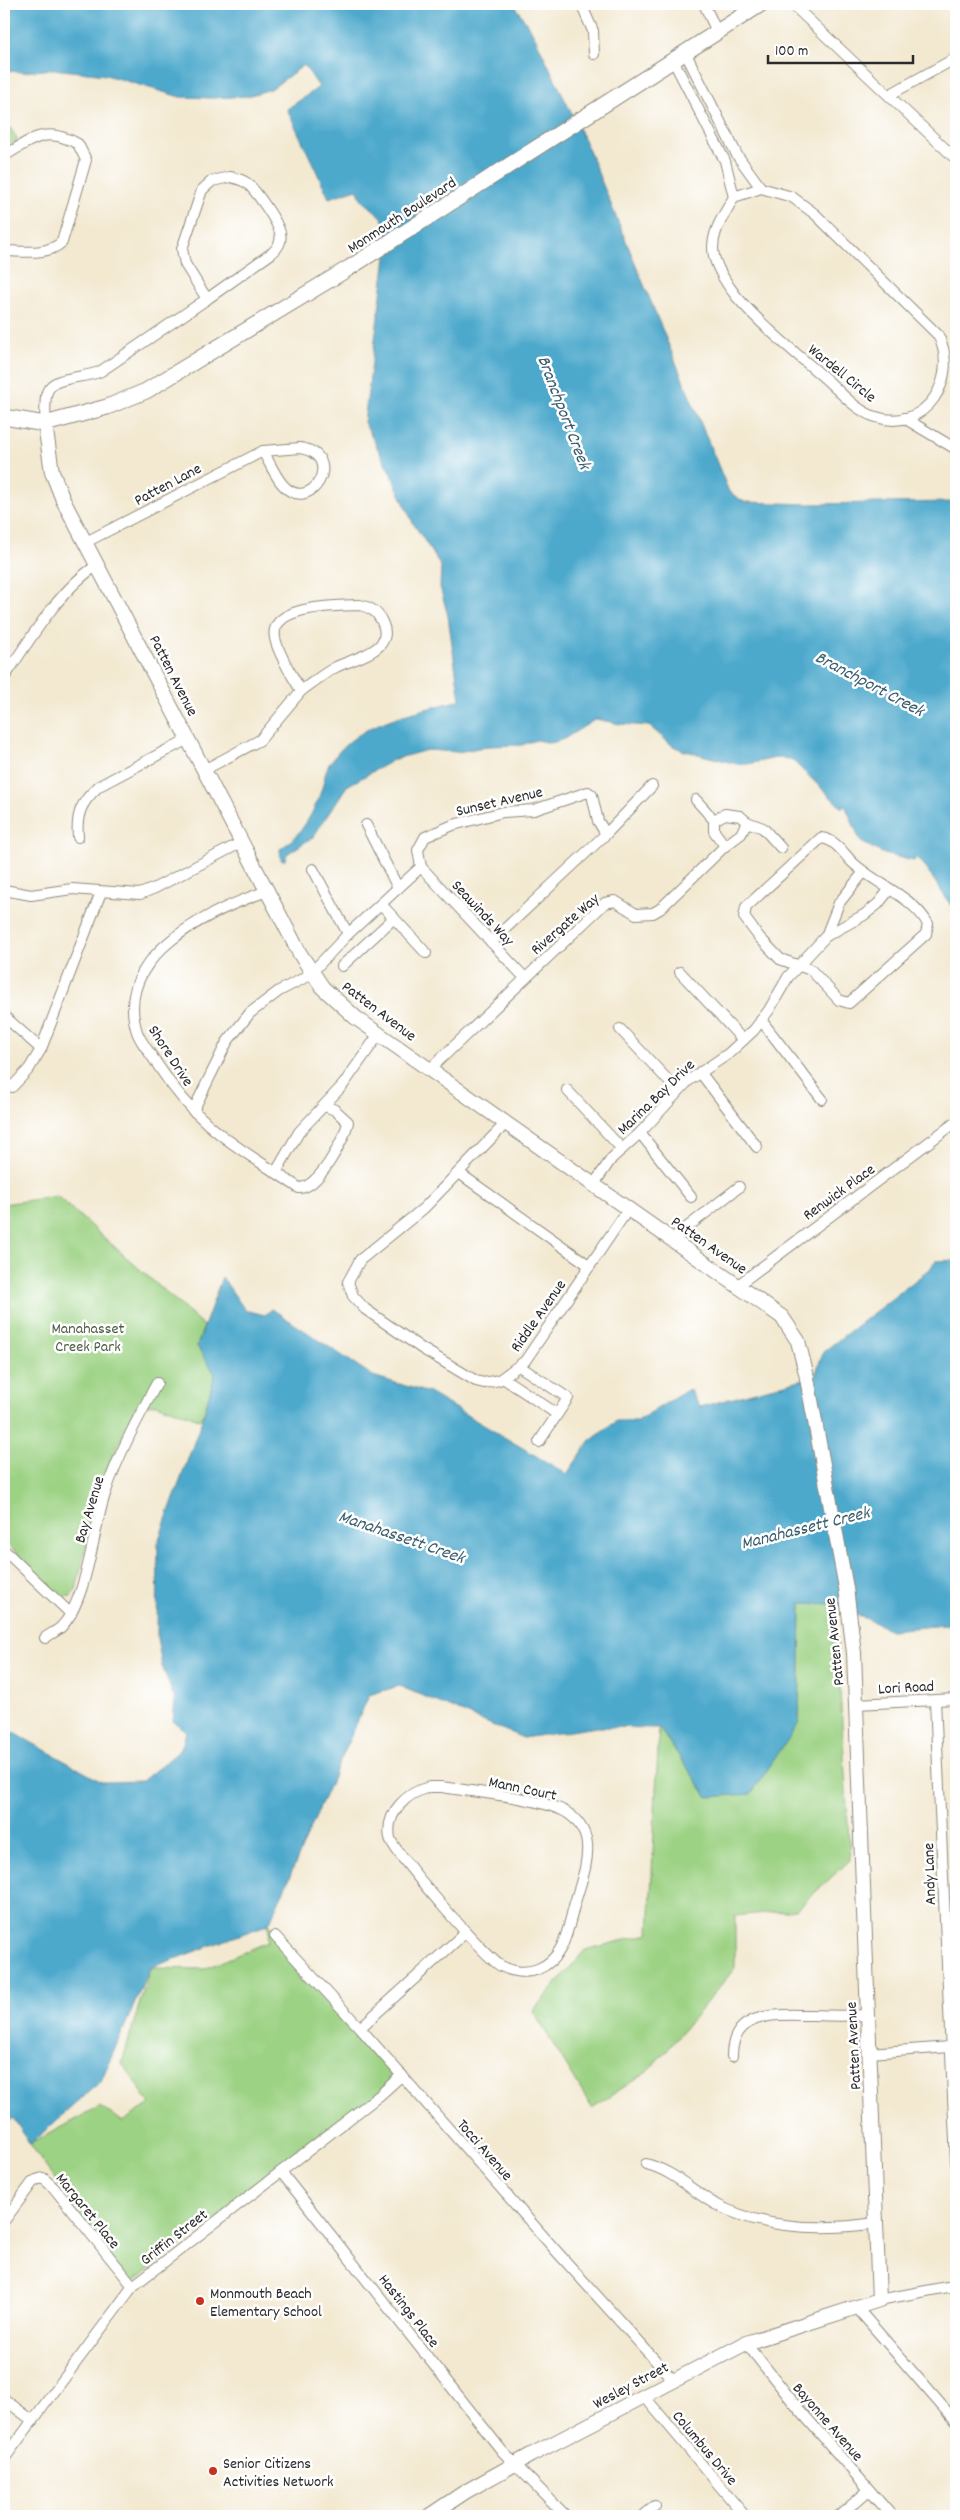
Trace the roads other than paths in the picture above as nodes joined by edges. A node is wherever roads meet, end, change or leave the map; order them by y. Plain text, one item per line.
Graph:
1 (581, 4) edge
2 (704, 4) edge
3 (761, 4) edge
4 (792, 4) edge
5 (717, 32) junction
6 (594, 54) dead end
7 (679, 56) junction
8 (956, 58) edge
9 (890, 95) junction
10 (4, 156) edge
11 (956, 159) edge
12 (760, 188) junction
13 (734, 197) junction
14 (4, 251) edge
15 (207, 299) junction
16 (4, 417) edge
17 (904, 418) junction
18 (45, 424) junction
19 (956, 449) edge
20 (263, 451) junction
21 (86, 542) junction
22 (98, 565) junction
23 (4, 678) edge
24 (301, 691) junction
25 (188, 739) junction
26 (204, 770) junction
27 (652, 786) dead end
28 (696, 800) dead end
29 (714, 820) junction
30 (747, 822) junction
31 (366, 825) dead end
32 (606, 834) junction
33 (78, 837) dead end
34 (242, 842) junction
35 (724, 846) junction
36 (782, 848) dead end
37 (421, 867) junction
38 (314, 870) dead end
39 (863, 873) junction
40 (398, 888) junction
41 (4, 890) edge
42 (889, 890) junction
43 (267, 891) junction
44 (101, 892) junction
45 (381, 904) junction
46 (394, 918) junction
47 (348, 934) junction
48 (826, 936) junction
49 (491, 942) junction
50 (426, 953) dead end
51 (798, 965) junction
52 (342, 966) dead end
53 (313, 971) junction
54 (680, 972) dead end
55 (525, 978) junction
56 (4, 1016) edge
57 (761, 1020) junction
58 (620, 1029) dead end
59 (379, 1034) junction
60 (743, 1040) junction
61 (41, 1049) junction
62 (430, 1069) junction
63 (700, 1072) junction
64 (12, 1087) dead end
65 (567, 1090) dead end
66 (678, 1092) junction
67 (822, 1099) dead end
68 (324, 1106) junction
69 (193, 1111) junction
70 (506, 1122) junction
71 (956, 1122) edge
72 (640, 1133) junction
73 (757, 1147) dead end
74 (622, 1149) junction
75 (276, 1172) junction
76 (459, 1173) junction
77 (594, 1184) junction
78 (739, 1188) dead end
79 (692, 1197) dead end
80 (628, 1208) junction
81 (672, 1239) junction
82 (590, 1266) junction
83 (738, 1285) junction
84 (519, 1366) junction
85 (503, 1378) junction
86 (156, 1383) dead end
87 (557, 1414) junction
88 (539, 1442) dead end
89 (4, 1550) edge
90 (71, 1614) junction
91 (45, 1638) dead end
92 (956, 1699) edge
93 (935, 1700) junction
94 (856, 1704) junction
95 (466, 1932) junction
96 (276, 1936) dead end
97 (867, 2015) junction
98 (360, 2028) junction
99 (950, 2047) junction
100 (869, 2053) junction
101 (732, 2056) dead end
102 (402, 2075) junction
103 (956, 2163) edge
104 (646, 2164) dead end
105 (281, 2172) junction
106 (4, 2221) edge
107 (876, 2223) junction
108 (133, 2286) junction
109 (956, 2287) edge
110 (879, 2300) junction
111 (857, 2308) junction
112 (746, 2343) junction
113 (674, 2381) junction
114 (644, 2396) junction
115 (4, 2399) edge
116 (33, 2421) junction
117 (956, 2422) edge
118 (4, 2459) edge
119 (517, 2464) junction
120 (869, 2490) junction
121 (655, 2506) dead end
122 (429, 2516) edge
123 (566, 2516) edge
124 (643, 2516) edge
125 (746, 2516) edge
126 (839, 2516) edge
127 (892, 2516) edge

1 - 6 street
2 - 5 street
3 - 5 main road, Monmouth Boulevard
4 - 9 street
5 - 7 main road, Monmouth Boulevard
7 - 12 street
7 - 13 street
7 - 18 main road, Monmouth Boulevard
8 - 9 street
9 - 11 street
10 - 14 street
12 - 13 street
12 - 17 street, Wardell Circle
13 - 17 street, Wardell Circle
15 - 15 street
15 - 18 street
16 - 18 main road
17 - 19 street
18 - 21 street, Patten Avenue
20 - 20 street, Patten Lane
20 - 21 street, Patten Lane
21 - 22 street, Patten Avenue
22 - 23 street
22 - 25 street, Patten Avenue
24 - 24 street
24 - 26 street
25 - 26 street, Patten Avenue
25 - 33 street
26 - 34 street, Patten Avenue
27 - 32 street
28 - 29 street
29 - 30 street
29 - 35 street
30 - 35 street, Rivergate Way
30 - 36 street
31 - 40 street
32 - 37 street, Sunset Avenue
32 - 49 street
34 - 43 street, Patten Avenue
34 - 44 street
35 - 55 street, Rivergate Way
37 - 40 street
37 - 49 street, Seawinds Way
38 - 47 street
39 - 42 street
39 - 48 street
39 - 51 street
40 - 45 street
41 - 44 street
42 - 48 street, Marina Bay Drive
42 - 51 street
43 - 53 street, Patten Avenue
43 - 69 street, Shore Drive
44 - 61 street
45 - 46 street
45 - 47 street
46 - 50 street
46 - 52 street
47 - 53 street
48 - 51 street, Marina Bay Drive
49 - 55 street, Seawinds Way
51 - 57 street, Marina Bay Drive
53 - 59 street, Patten Avenue
53 - 69 street
54 - 60 street
55 - 62 street, Rivergate Way
56 - 61 street
57 - 60 street, Marina Bay Drive
57 - 67 street
58 - 66 street
59 - 62 street, Patten Avenue
59 - 68 street
60 - 63 street, Marina Bay Drive
61 - 64 street
62 - 70 street, Patten Avenue
63 - 66 street, Marina Bay Drive
63 - 73 street
65 - 74 street
66 - 72 street, Marina Bay Drive
68 - 75 street
68 - 75 street, Shore Drive
69 - 75 street, Shore Drive
70 - 76 street
70 - 77 street, Patten Avenue
71 - 83 street, Renwick Place
72 - 74 street, Marina Bay Drive
72 - 79 street
74 - 77 street, Marina Bay Drive
76 - 82 street
76 - 85 street
77 - 80 street, Patten Avenue
78 - 81 street
80 - 81 street, Patten Avenue
80 - 82 street, Riddle Avenue
81 - 83 street, Patten Avenue
82 - 84 street, Riddle Avenue
83 - 94 street, Patten Avenue
84 - 85 street, Riddle Avenue
84 - 87 street
85 - 87 street
86 - 90 street, Bay Avenue
87 - 88 street
89 - 90 street
90 - 91 street, Bay Avenue
92 - 93 street, Lori Road
93 - 94 street, Lori Road
93 - 99 street, Andy Lane
94 - 97 street, Patten Avenue
95 - 95 street, Mann Court
95 - 98 street
96 - 98 street, Tocci Avenue
97 - 100 street, Patten Avenue
97 - 101 street
98 - 102 street, Tocci Avenue
99 - 100 street
99 - 103 street, Andy Lane
100 - 107 street, Patten Avenue
102 - 105 street, Griffin Street
102 - 113 street, Tocci Avenue
104 - 107 street
105 - 108 street, Griffin Street
105 - 119 street, Hastings Place
106 - 108 street, Margaret Place
107 - 110 street, Patten Avenue
108 - 116 street, Griffin Street
109 - 110 street
110 - 111 street, Wesley Street
111 - 112 street, Wesley Street
111 - 117 street
112 - 113 street, Wesley Street
112 - 120 street, Bayonne Avenue
113 - 114 street, Wesley Street
114 - 119 street, Wesley Street
114 - 125 street, Columbus Drive
115 - 116 street
116 - 118 street, Griffin Street
119 - 122 street, Wesley Street
119 - 123 street, Hastings Place
120 - 126 street
120 - 127 street, Bayonne Avenue
121 - 124 street

